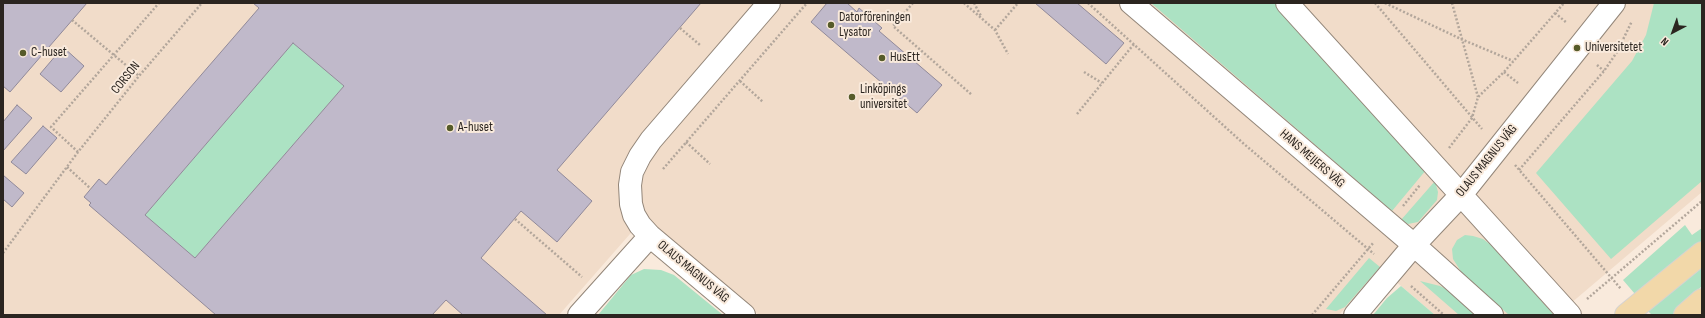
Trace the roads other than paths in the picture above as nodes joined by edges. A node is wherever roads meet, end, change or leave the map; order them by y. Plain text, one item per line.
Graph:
1 (769, 3) edge
2 (1131, 3) edge
3 (1287, 3) edge
4 (1606, 6) edge
5 (1461, 195) junction
6 (650, 236) junction
7 (1414, 245) junction
8 (1702, 253) edge
9 (1702, 300) edge
10 (579, 315) edge
11 (744, 315) edge
12 (1355, 315) edge
13 (1492, 315) edge
14 (1570, 315) edge
15 (1626, 315) edge
16 (1685, 315) edge

1 - 6 street
2 - 7 street, HANS MEIJERS VÄG
3 - 5 street
4 - 5 street, OLAUS MAGNUS VÄG
5 - 7 street, OLAUS MAGNUS VÄG
5 - 14 street
6 - 10 street, OLAUS MAGNUS VÄG
6 - 11 street, OLAUS MAGNUS VÄG
7 - 12 street, OLAUS MAGNUS VÄG
7 - 13 street, HANS MEIJERS VÄG
8 - 15 main road
9 - 16 main road

